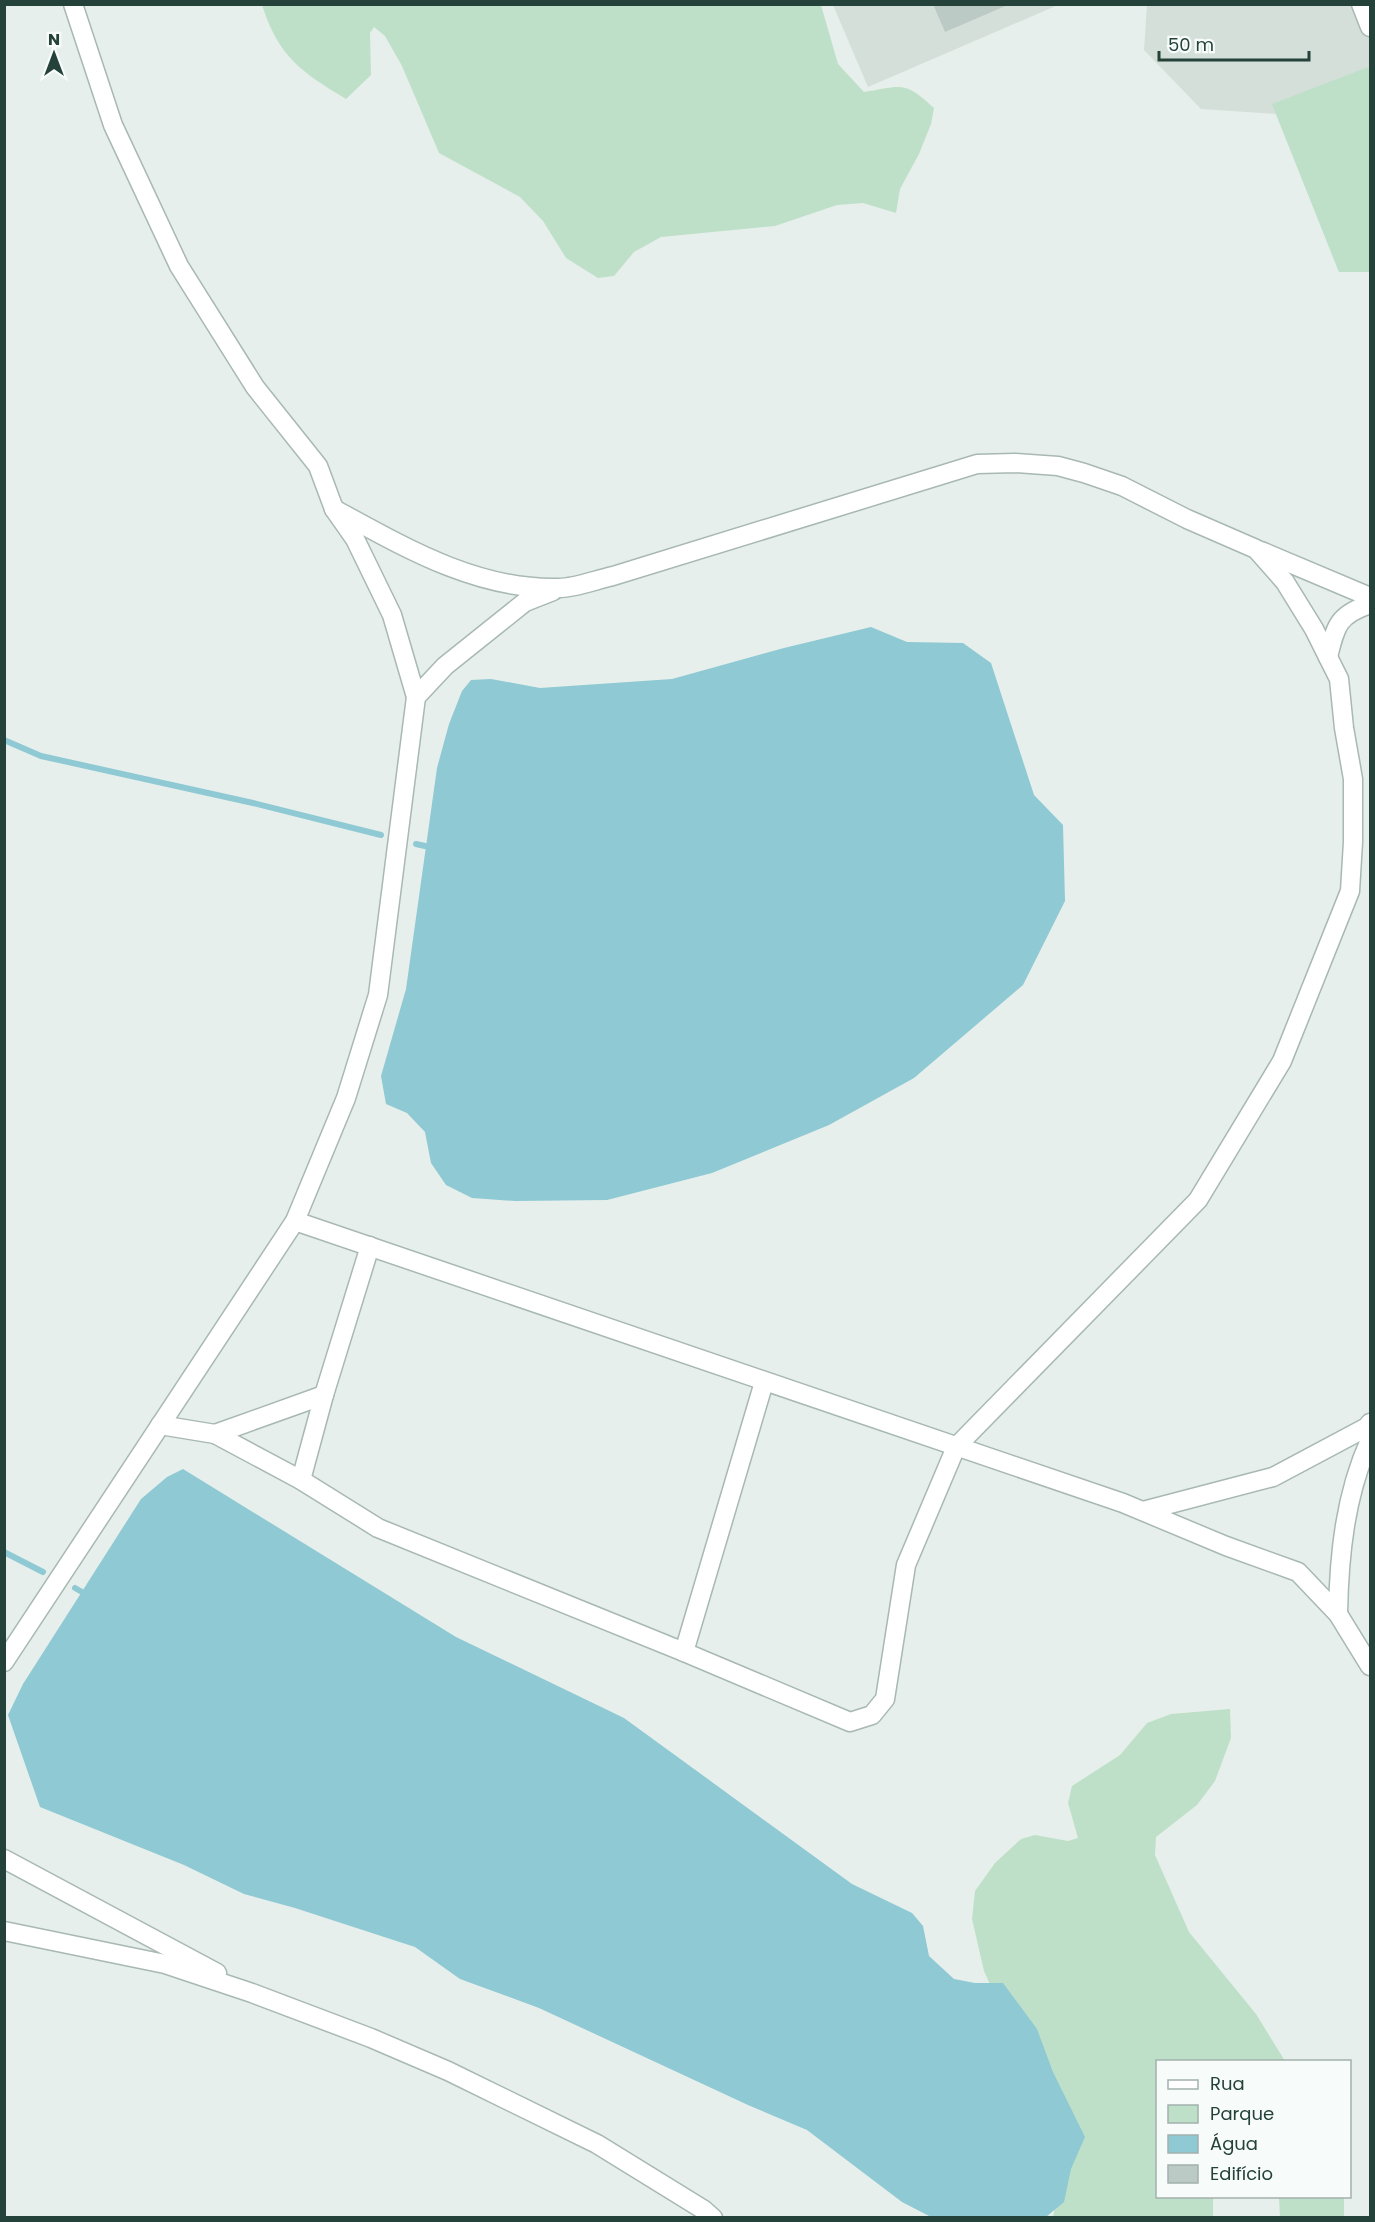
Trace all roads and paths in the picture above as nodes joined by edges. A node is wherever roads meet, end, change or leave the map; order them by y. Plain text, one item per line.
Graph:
1 (73, 4) edge
2 (1361, 4) edge
3 (1371, 27) edge
4 (334, 509) junction
5 (1256, 549) junction
6 (561, 588) junction
7 (1371, 597) edge
8 (1371, 604) edge
9 (1328, 657) junction
10 (416, 698) junction
11 (295, 1221) junction
12 (370, 1246) junction
13 (764, 1382) junction
14 (324, 1395) junction
15 (1371, 1423) edge
16 (160, 1425) junction
17 (215, 1434) junction
18 (1371, 1440) edge
19 (956, 1447) junction
20 (301, 1480) junction
21 (1143, 1511) junction
22 (1338, 1614) junction
23 (684, 1652) junction
24 (4, 1662) edge
25 (1371, 1666) edge
26 (4, 1859) edge
27 (4, 1930) edge
28 (264, 1998) junction
29 (713, 2217) edge

1 - 4 street
2 - 3 street
4 - 6 street
4 - 10 street
5 - 6 street
5 - 7 street
5 - 9 street
6 - 10 street
8 - 9 street
9 - 19 street
10 - 11 street
11 - 12 street
11 - 16 street
12 - 13 street
12 - 14 street
13 - 19 street
13 - 23 street
14 - 17 street
14 - 20 street
15 - 21 street
16 - 17 street
16 - 24 street
17 - 20 street
18 - 22 street
19 - 21 street
19 - 23 street
20 - 23 street
21 - 22 street
22 - 25 street
26 - 28 street
27 - 28 street
28 - 29 street

